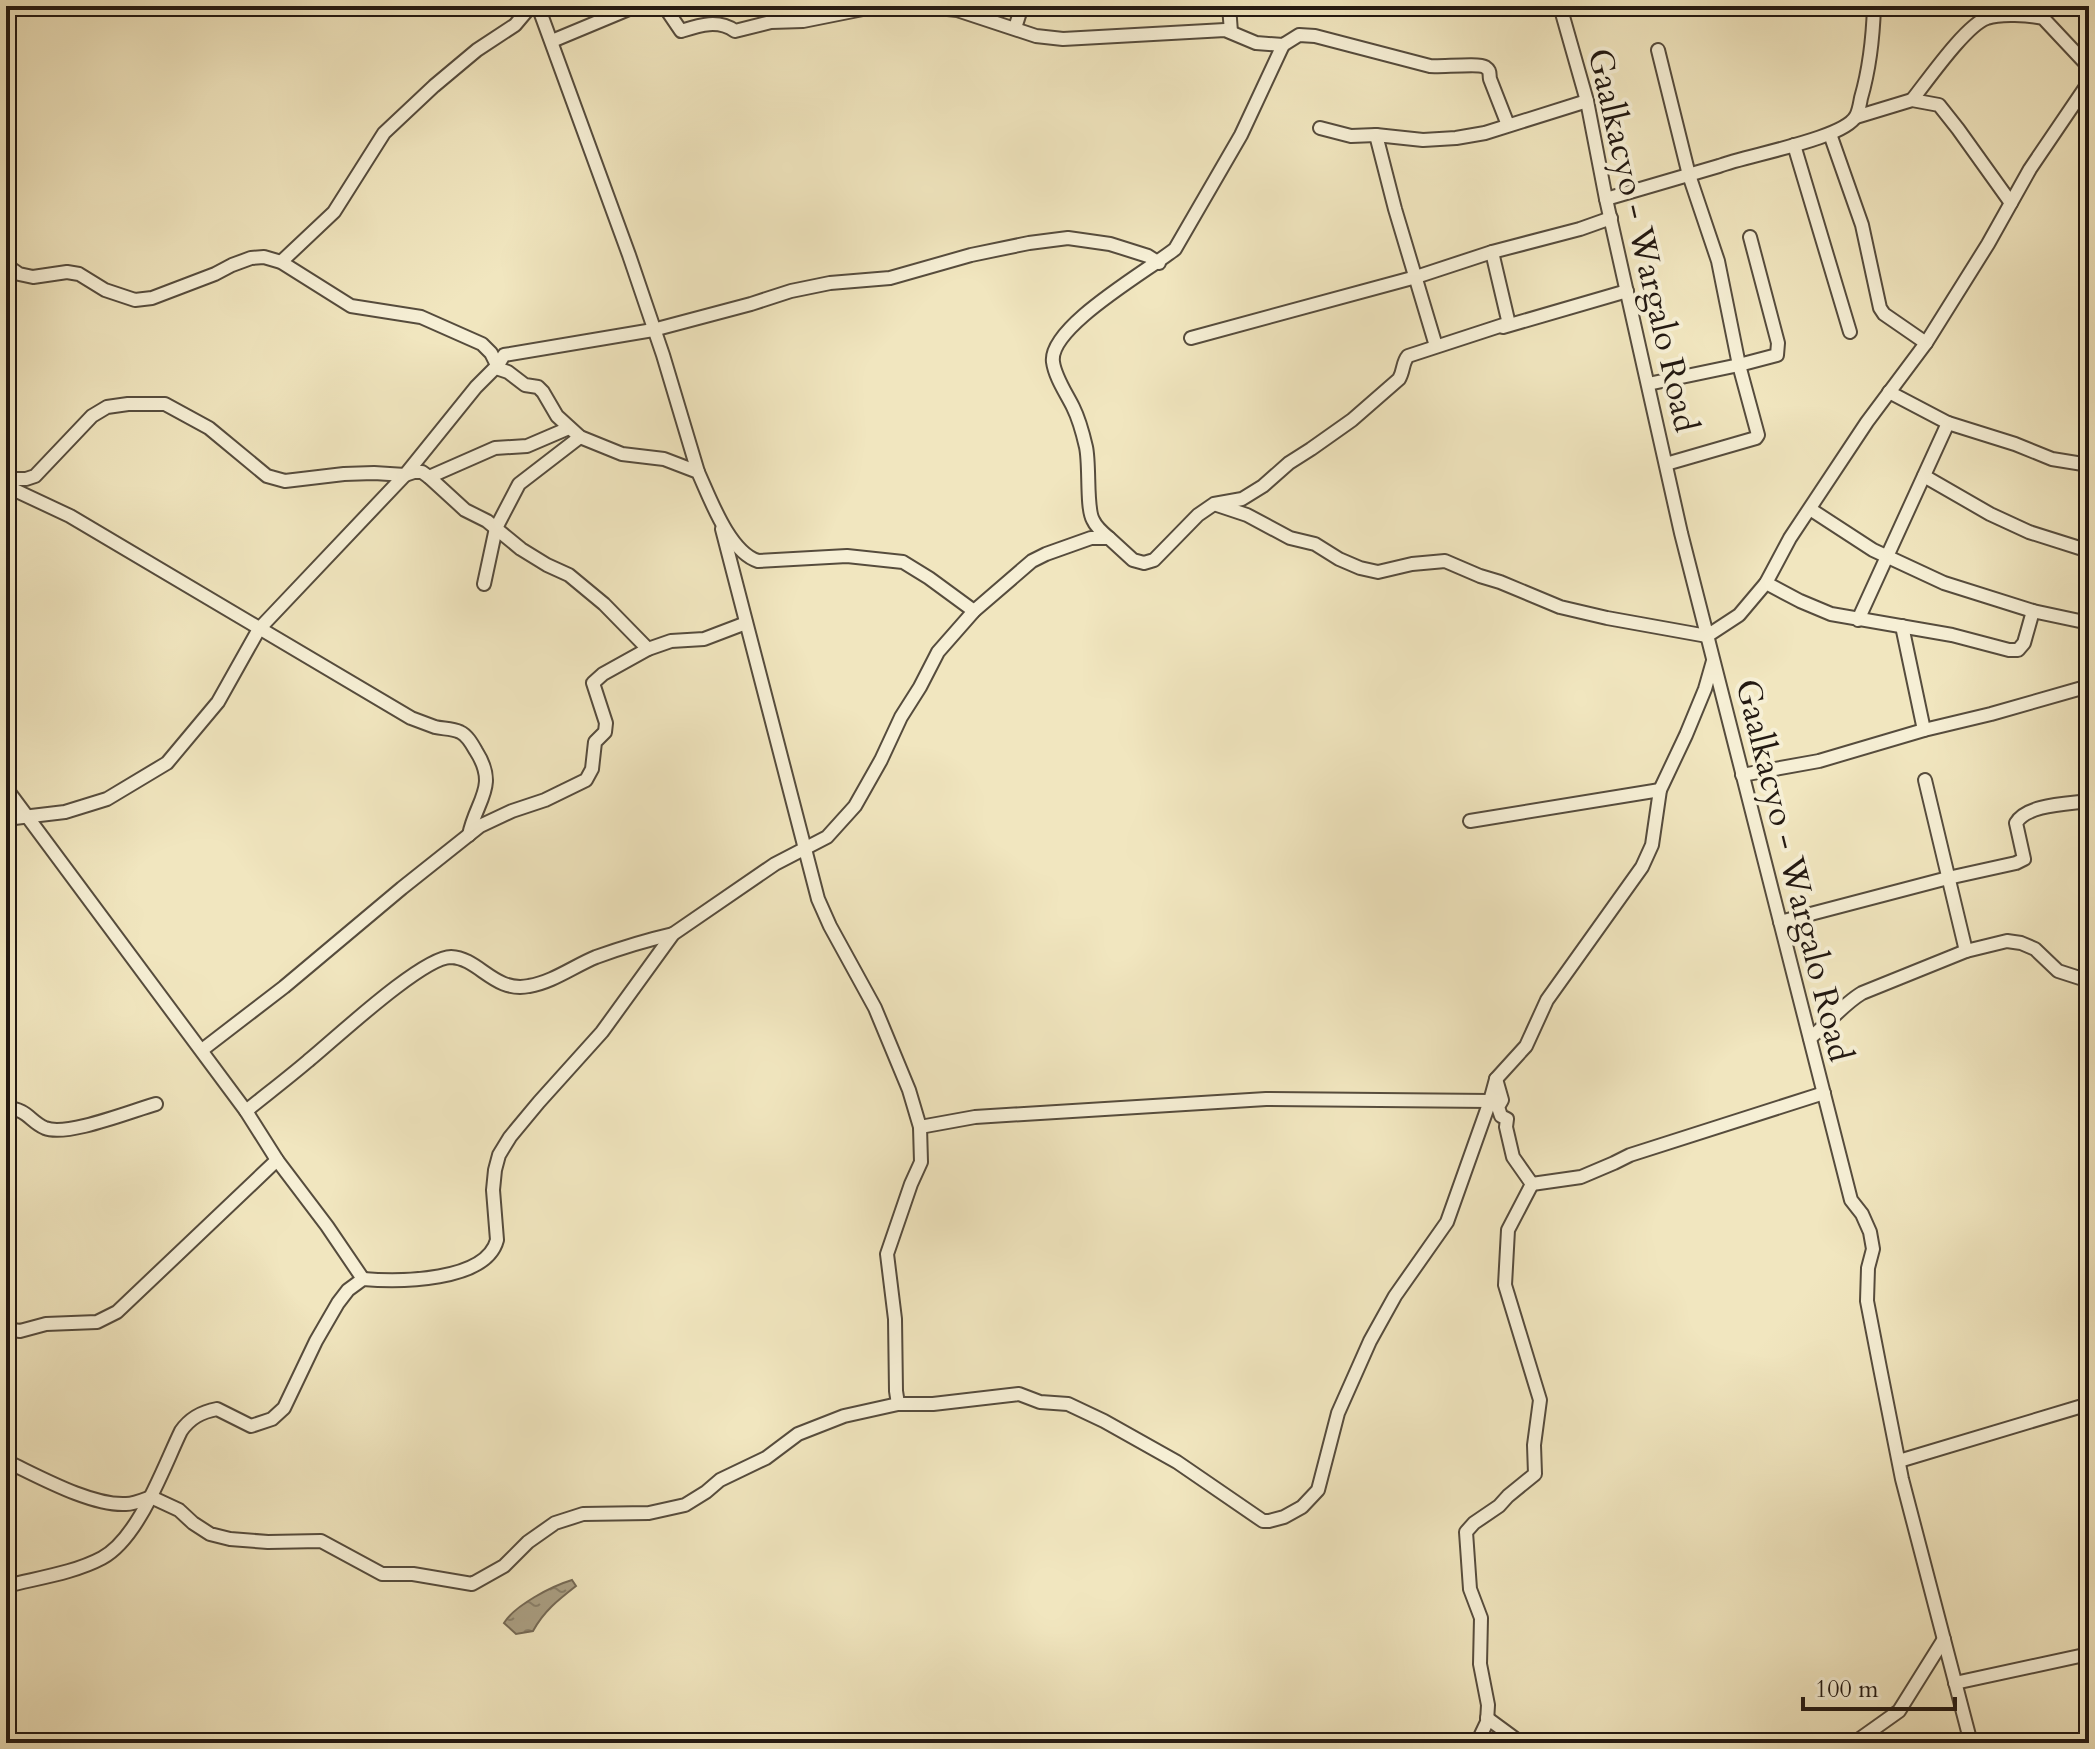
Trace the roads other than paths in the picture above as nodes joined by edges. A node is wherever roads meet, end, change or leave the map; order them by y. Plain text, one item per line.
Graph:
1 (531, 6) edge
2 (538, 6) edge
3 (636, 6) edge
4 (664, 6) edge
5 (878, 6) edge
6 (920, 6) edge
7 (1022, 6) edge
8 (1229, 6) edge
9 (1560, 6) edge
10 (1874, 6) edge
11 (1015, 28) junction
12 (1231, 32) junction
13 (552, 41) junction
14 (1283, 45) junction
15 (1658, 50) dead end
16 (2089, 67) edge
17 (2089, 82) edge
18 (1912, 100) junction
19 (1587, 101) junction
20 (1856, 117) junction
21 (1508, 125) junction
22 (1320, 128) dead end
23 (1830, 134) junction
24 (1376, 135) junction
25 (1794, 145) junction
26 (1689, 175) junction
27 (1606, 199) junction
28 (2011, 203) junction
29 (1611, 218) junction
30 (1750, 237) dead end
31 (1492, 252) junction
32 (281, 262) junction
33 (1159, 263) junction
34 (6, 265) edge
35 (1416, 277) junction
36 (1627, 291) junction
37 (1500, 328) junction
38 (653, 330) junction
39 (1850, 332) dead end
40 (1191, 338) dead end
41 (1926, 343) junction
42 (1436, 346) junction
43 (498, 365) junction
44 (1739, 365) junction
45 (1648, 384) junction
46 (1889, 392) junction
47 (1948, 423) junction
48 (569, 428) junction
49 (580, 437) junction
50 (1666, 464) junction
51 (2089, 465) edge
52 (698, 472) junction
53 (405, 475) junction
54 (1924, 476) junction
55 (429, 477) junction
56 (6, 479) edge
57 (6, 486) edge
58 (1214, 504) junction
59 (1810, 509) junction
60 (718, 515) junction
61 (496, 528) junction
62 (1109, 538) junction
63 (2089, 551) edge
64 (1888, 556) junction
65 (1766, 583) junction
66 (484, 584) dead end
67 (974, 611) junction
68 (2033, 611) junction
69 (1858, 620) junction
70 (746, 623) junction
71 (2089, 623) edge
72 (1902, 626) junction
73 (259, 629) junction
74 (1707, 636) junction
75 (648, 649) junction
76 (1713, 661) junction
77 (2089, 686) edge
78 (1924, 730) junction
79 (1742, 775) junction
80 (1925, 780) dead end
81 (6, 788) edge
82 (1660, 790) junction
83 (2089, 801) edge
84 (28, 817) junction
85 (6, 819) edge
86 (1470, 821) dead end
87 (469, 835) junction
88 (805, 849) junction
89 (1948, 878) junction
90 (1780, 922) junction
91 (673, 934) junction
92 (1966, 951) junction
93 (2089, 981) edge
94 (1810, 1038) junction
95 (202, 1050) junction
96 (1496, 1079) junction
97 (1824, 1093) junction
98 (1490, 1101) junction
99 (156, 1104) dead end
100 (6, 1108) edge
101 (246, 1111) junction
102 (920, 1127) junction
103 (277, 1160) junction
104 (1532, 1184) junction
105 (363, 1279) junction
106 (6, 1329) edge
107 (898, 1404) junction
108 (2089, 1404) edge
109 (6, 1461) edge
110 (1899, 1461) junction
111 (151, 1497) junction
112 (6, 1586) edge
113 (1944, 1639) junction
114 (2089, 1654) edge
115 (1955, 1683) junction
116 (1487, 1718) junction
117 (1477, 1743) edge
118 (1521, 1743) edge
119 (1854, 1743) edge
120 (1971, 1743) edge

1 - 32 street
2 - 13 street
3 - 13 street
4 - 5 street
6 - 11 street
7 - 11 street
8 - 12 street
9 - 19 street, Gaalkacyo - Wargalo Road
10 - 20 street
11 - 12 street
12 - 14 street
13 - 38 street
14 - 21 street
14 - 33 street
15 - 26 street
16 - 18 street
17 - 28 street
18 - 20 street
18 - 28 street
19 - 21 street
19 - 27 street, Gaalkacyo - Wargalo Road
20 - 23 street
21 - 24 street
22 - 24 street
23 - 25 street
23 - 41 street
24 - 35 street
25 - 26 street
25 - 39 street
26 - 27 street
26 - 44 street
27 - 29 street, Gaalkacyo - Wargalo Road
28 - 41 street
29 - 31 street
29 - 36 street, Gaalkacyo - Wargalo Road
30 - 44 street
31 - 35 street
31 - 37 street
32 - 34 street
32 - 43 street
33 - 38 street
33 - 62 street
35 - 40 street
35 - 42 street
36 - 37 street
36 - 45 street, Gaalkacyo - Wargalo Road
37 - 42 street
38 - 43 street
38 - 52 street
41 - 46 street
42 - 58 street
43 - 48 street
43 - 53 street
44 - 45 street
44 - 50 street
45 - 50 street, Gaalkacyo - Wargalo Road
46 - 47 street
46 - 59 street
47 - 51 street
47 - 54 street
48 - 49 street
48 - 55 street
49 - 52 street
49 - 61 street
50 - 74 street, Gaalkacyo - Wargalo Road
52 - 60 street
53 - 55 street
53 - 56 street
53 - 73 street
54 - 63 street
54 - 64 street
55 - 61 street
57 - 73 street
58 - 62 street
58 - 74 street
59 - 64 street
59 - 65 street
60 - 67 street
60 - 70 street
61 - 66 street
61 - 75 street
62 - 67 street
64 - 68 street
64 - 69 street
65 - 69 street
65 - 74 street
67 - 88 street
68 - 71 street
68 - 72 street
69 - 72 street
70 - 75 street
70 - 88 street
72 - 78 street
73 - 84 street
73 - 87 street
74 - 76 street, Gaalkacyo - Wargalo Road
75 - 87 street
76 - 79 street, Gaalkacyo - Wargalo Road
76 - 82 street
77 - 78 street
78 - 79 street
79 - 90 street, Gaalkacyo - Wargalo Road
80 - 89 street
81 - 84 street
82 - 86 street
82 - 96 street
83 - 89 street
84 - 85 street
84 - 95 street
87 - 95 street
88 - 91 street
88 - 102 street
89 - 90 street
89 - 92 street
90 - 94 street, Gaalkacyo - Wargalo Road
91 - 101 street
91 - 105 street
92 - 93 street
92 - 94 street
94 - 97 street, Gaalkacyo - Wargalo Road
95 - 101 street
96 - 98 street
96 - 104 street
97 - 104 street
97 - 110 street, Gaalkacyo - Wargalo Road
98 - 102 street
98 - 107 street
99 - 100 street
101 - 103 street
102 - 107 street
103 - 105 street
103 - 106 street
104 - 116 street
105 - 111 street
107 - 111 street
108 - 110 street
109 - 111 street
110 - 113 street, Gaalkacyo - Wargalo Road
111 - 112 street
113 - 115 street, Gaalkacyo - Wargalo Road
113 - 119 street
114 - 115 street
115 - 120 street, Gaalkacyo - Wargalo Road
116 - 117 street
116 - 118 street

